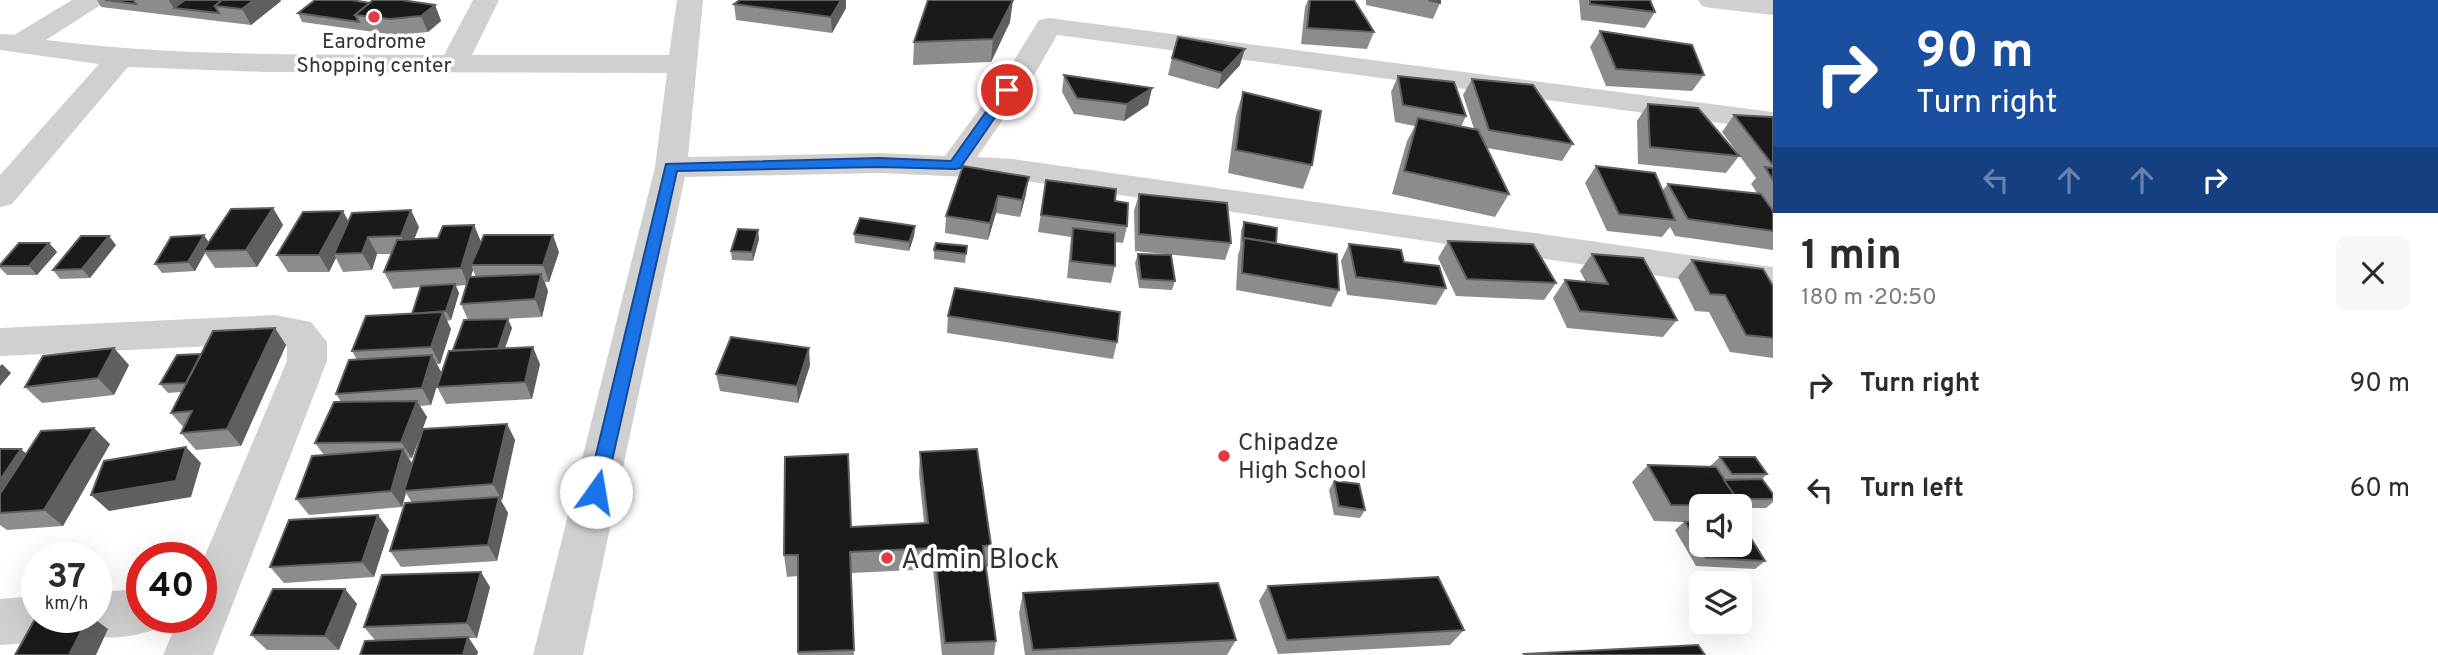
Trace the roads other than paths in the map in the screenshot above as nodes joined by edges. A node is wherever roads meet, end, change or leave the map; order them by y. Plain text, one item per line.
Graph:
1 (90, 0) edge
2 (486, 0) edge
3 (690, 0) edge
4 (1712, 0) edge
5 (1773, 7) edge
6 (9, 44) edge
7 (120, 58) junction
8 (453, 64) junction
9 (682, 64) junction
10 (1773, 121) edge
11 (955, 165) junction
12 (671, 167) junction
13 (6, 182) edge
14 (1773, 280) edge
15 (0, 341) edge
16 (217, 578) edge
17 (21, 621) edge
18 (0, 622) edge
19 (196, 633) edge
20 (188, 655) edge
21 (558, 655) edge

1 - 6 street
2 - 8 street
3 - 9 street
4 - 5 street
6 - 7 street
7 - 8 street
7 - 13 street
8 - 9 street
9 - 12 street
10 - 11 street
11 - 12 street
11 - 14 street
12 - 21 street
15 - 16 street
17 - 18 street
19 - 20 street

